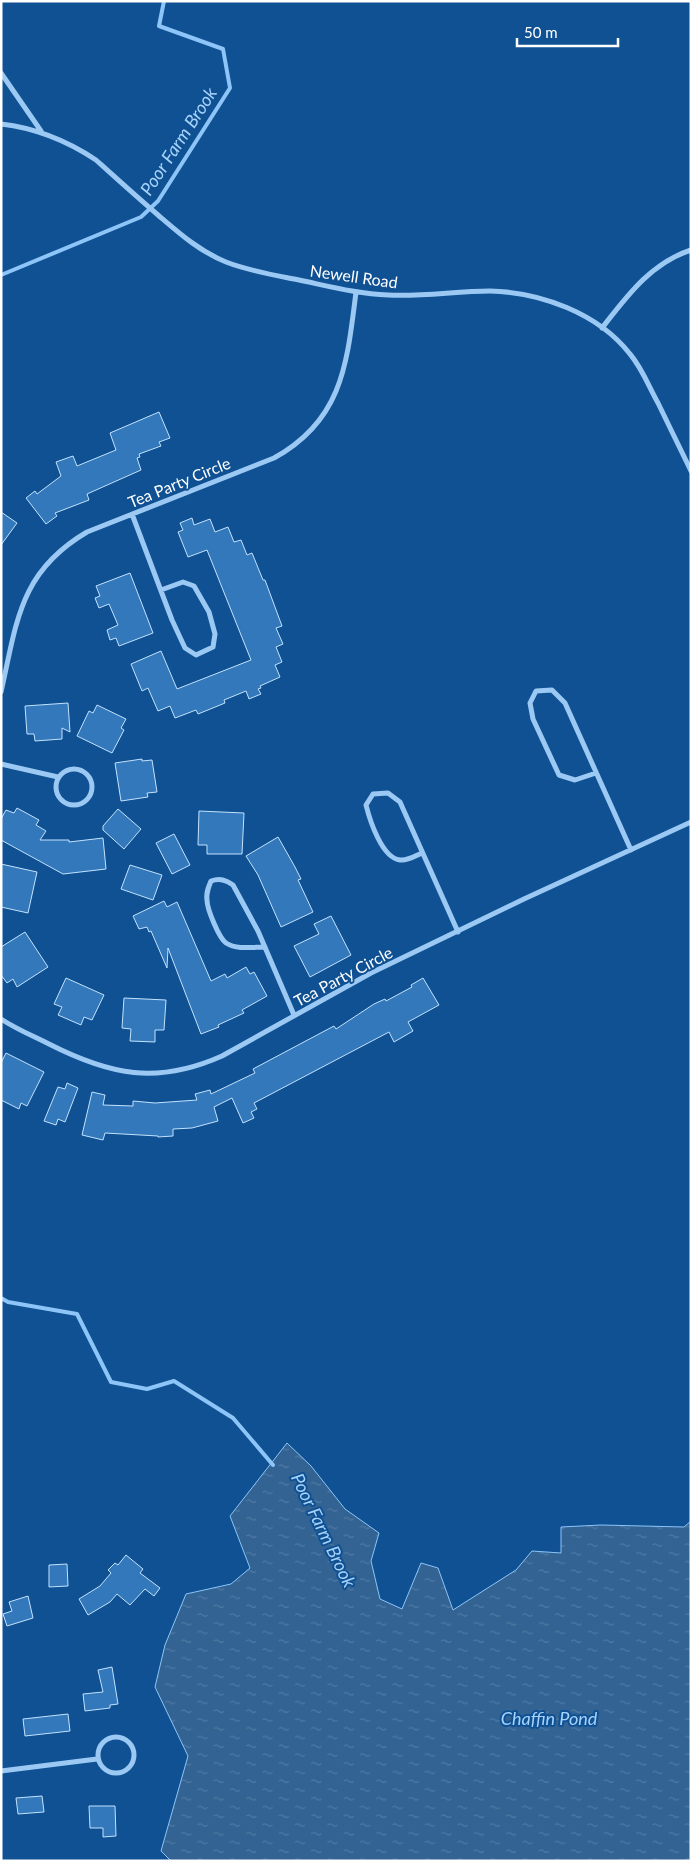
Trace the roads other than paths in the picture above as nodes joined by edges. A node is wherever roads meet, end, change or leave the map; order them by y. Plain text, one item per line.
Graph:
1 (1, 73) edge
2 (1, 124) edge
3 (41, 132) junction
4 (691, 250) edge
5 (356, 292) junction
6 (602, 328) junction
7 (691, 471) edge
8 (132, 514) junction
9 (161, 590) junction
10 (1, 692) edge
11 (1, 764) edge
12 (596, 773) junction
13 (58, 778) junction
14 (691, 822) edge
15 (632, 850) junction
16 (422, 853) junction
17 (458, 932) junction
18 (265, 947) junction
19 (294, 1015) junction
20 (1, 1019) edge
21 (98, 1759) junction
22 (1, 1771) edge

1 - 3 street
2 - 3 street, Newell Road
3 - 5 street, Newell Road
4 - 6 street
5 - 6 street, Newell Road
5 - 8 street, Tea Party Circle
6 - 7 street, Newell Road
8 - 9 street
8 - 10 street, Tea Party Circle
9 - 9 street
11 - 13 street
12 - 12 street
12 - 15 street
13 - 13 street
14 - 15 street, Tea Party Circle
15 - 17 street, Tea Party Circle
16 - 16 street
16 - 17 street
17 - 19 street, Tea Party Circle
18 - 18 street
18 - 19 street
19 - 20 street, Tea Party Circle
21 - 21 street
21 - 22 street

